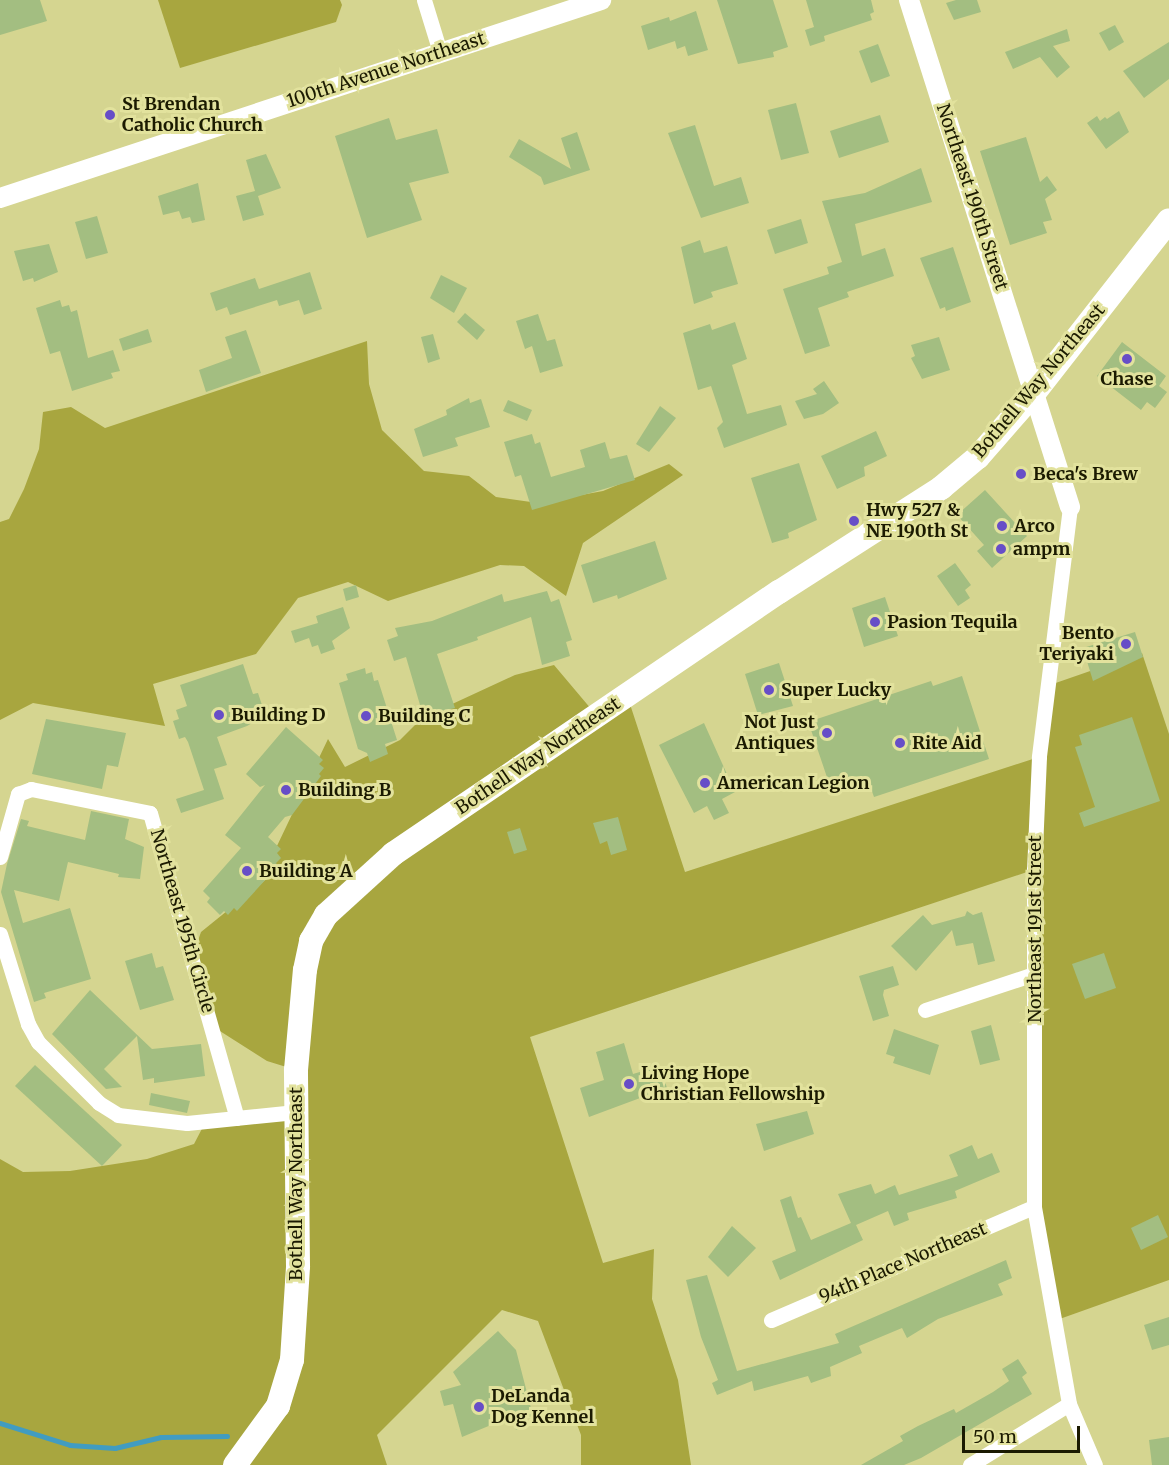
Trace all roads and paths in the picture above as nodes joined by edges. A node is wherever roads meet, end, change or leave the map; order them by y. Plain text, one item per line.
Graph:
1 (424, 0) edge
2 (601, 0) edge
3 (909, 0) edge
4 (440, 52) junction
5 (0, 198) edge
6 (1169, 220) edge
7 (1034, 393) junction
8 (1070, 507) joint
9 (0, 856) edge
10 (0, 934) edge
11 (1034, 974) junction
12 (926, 1010) dead end
13 (295, 1112) junction
14 (237, 1118) junction
15 (1034, 1207) junction
16 (771, 1320) dead end
17 (1069, 1404) junction
18 (235, 1465) edge
19 (970, 1465) edge
20 (1095, 1465) edge

1 - 4 street
2 - 4 street, 100th Avenue Northeast
3 - 7 street, Northeast 190th Street
4 - 5 street, 100th Avenue Northeast
6 - 7 main road, Bothell Way Northeast
7 - 8 street, Northeast 191st Street
7 - 13 main road, Bothell Way Northeast
8 - 11 street, Northeast 191st Street
9 - 14 street, Northeast 195th Circle
10 - 14 street
11 - 12 street
11 - 15 street, Northeast 191st Street
13 - 14 street
13 - 18 main road, Bothell Way Northeast
15 - 16 street, 94th Place Northeast
15 - 17 street, Northeast 191st Street
17 - 19 street
17 - 20 street, Northeast 191st Street

